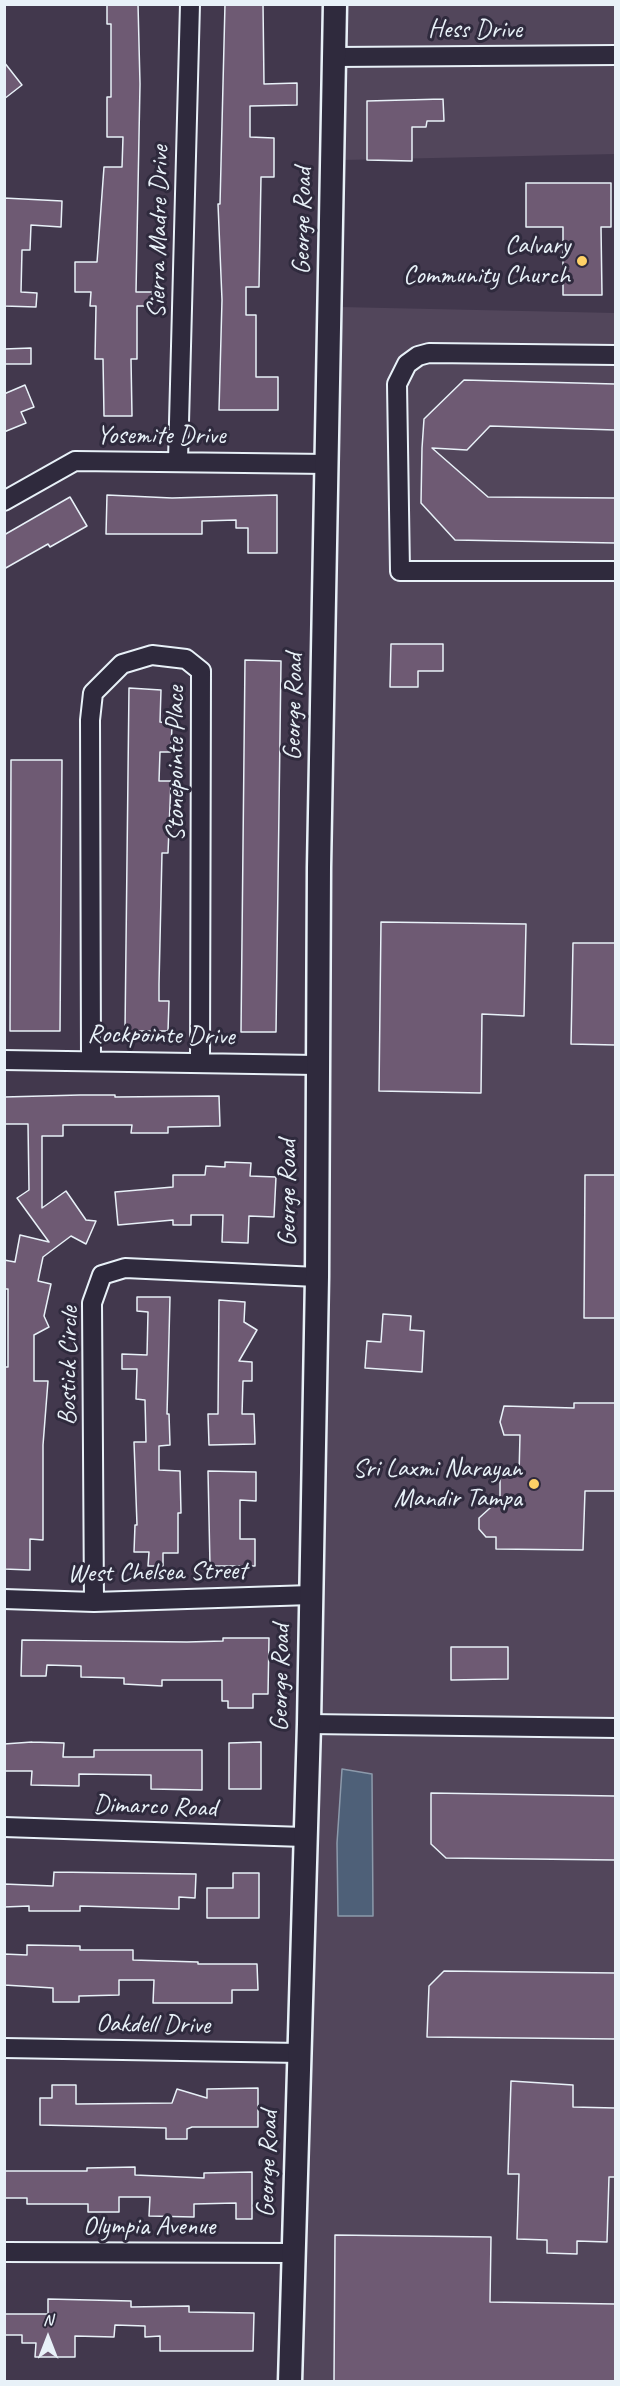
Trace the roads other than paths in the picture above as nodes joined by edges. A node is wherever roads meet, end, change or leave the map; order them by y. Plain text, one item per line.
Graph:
1 (190, 4) edge
2 (335, 4) edge
3 (615, 55) edge
4 (334, 57) junction
5 (615, 355) edge
6 (178, 460) junction
7 (328, 464) junction
8 (4, 501) edge
9 (615, 571) edge
10 (4, 1060) edge
11 (91, 1060) junction
12 (200, 1063) junction
13 (316, 1065) junction
14 (317, 1277) junction
15 (311, 1595) junction
16 (4, 1599) edge
17 (94, 1602) junction
18 (309, 1724) junction
19 (615, 1728) edge
20 (4, 1827) edge
21 (304, 1837) junction
22 (4, 2048) edge
23 (300, 2053) junction
24 (4, 2252) edge
25 (294, 2253) junction
26 (290, 2382) edge

1 - 6 street, Sierra Madre Drive
2 - 4 street, George Road
3 - 4 street, Hess Drive
4 - 7 street, George Road
5 - 9 street
6 - 7 street, Yosemite Drive
6 - 8 street, Yosemite Drive
7 - 13 street, George Road
10 - 11 street, Rockpointe Drive
11 - 12 street, Rockpointe Drive
11 - 12 street, Stonepointe Place
12 - 13 street, Rockpointe Drive
13 - 14 street, George Road
14 - 15 street, George Road
14 - 17 street, Bostick Circle
15 - 17 street, West Chelsea Street
15 - 18 street, George Road
16 - 17 street, West Chelsea Street
18 - 19 street
18 - 21 street, George Road
20 - 21 street, Dimarco Road
21 - 23 street, George Road
22 - 23 street, Oakdell Drive
23 - 25 street, George Road
24 - 25 street, Olympia Avenue
25 - 26 street, George Road

